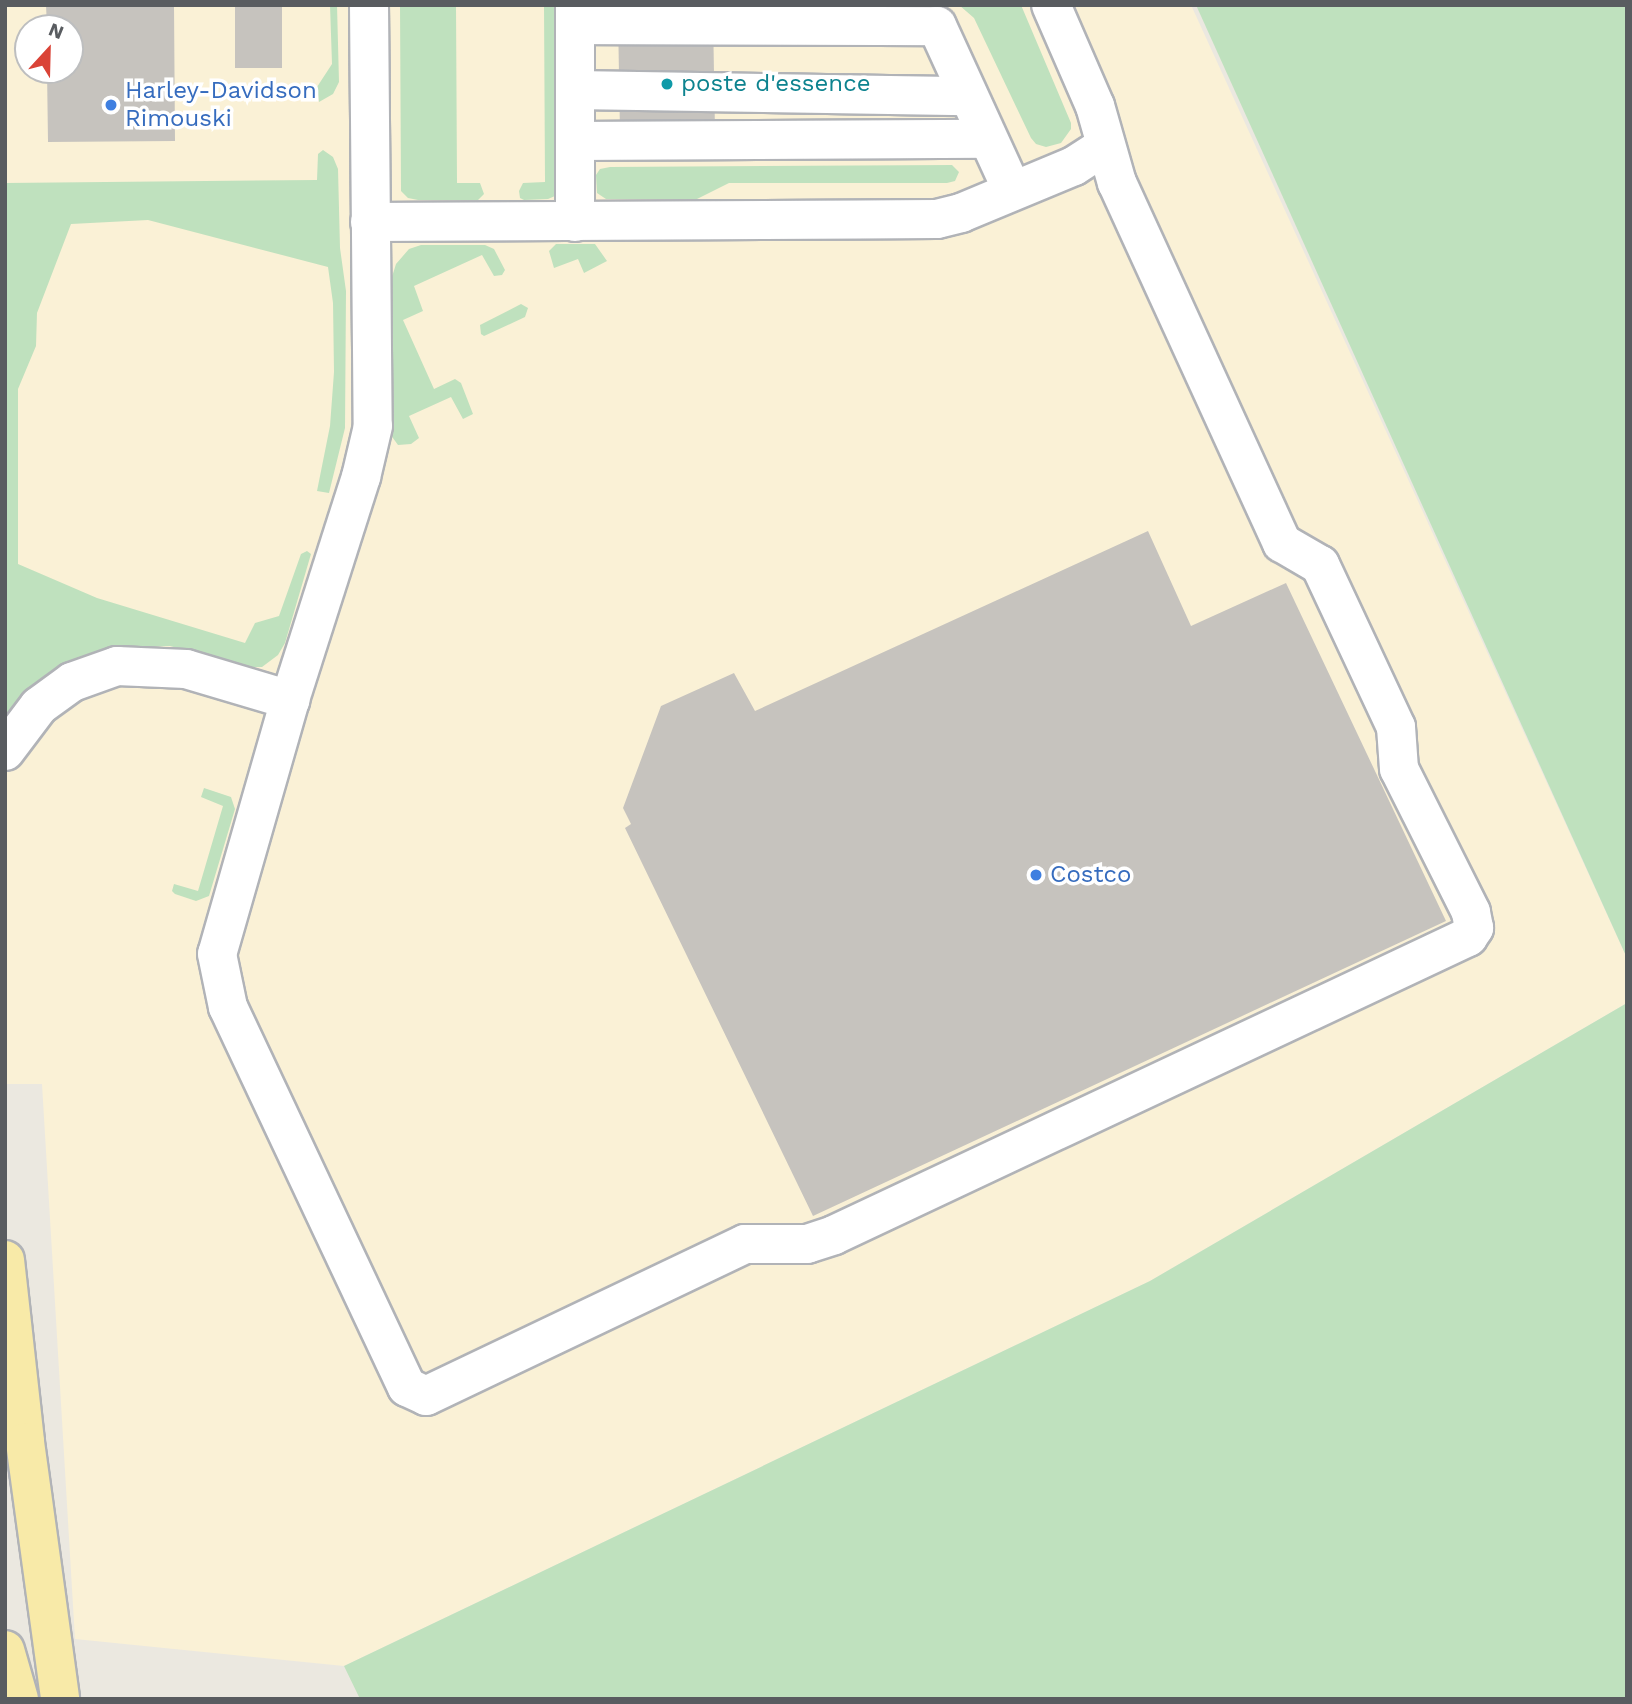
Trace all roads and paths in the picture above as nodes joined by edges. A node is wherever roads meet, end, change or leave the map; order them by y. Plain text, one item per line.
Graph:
1 (369, 5) edge
2 (1051, 5) edge
3 (575, 81) edge
4 (967, 94) junction
5 (1105, 146) junction
6 (1012, 190) junction
7 (370, 222) junction
8 (575, 222) junction
9 (290, 700) junction
10 (5, 751) edge
11 (5, 1261) edge
12 (5, 1650) edge
13 (19, 1699) edge
14 (60, 1699) edge

1 - 7 lane
2 - 5 lane
3 - 4 lane
3 - 4 lane
3 - 4 lane
3 - 8 lane
4 - 6 lane
5 - 6 lane
5 - 9 lane
6 - 8 lane
7 - 8 lane
7 - 9 lane
9 - 10 lane
11 - 14 main road
12 - 13 main road

